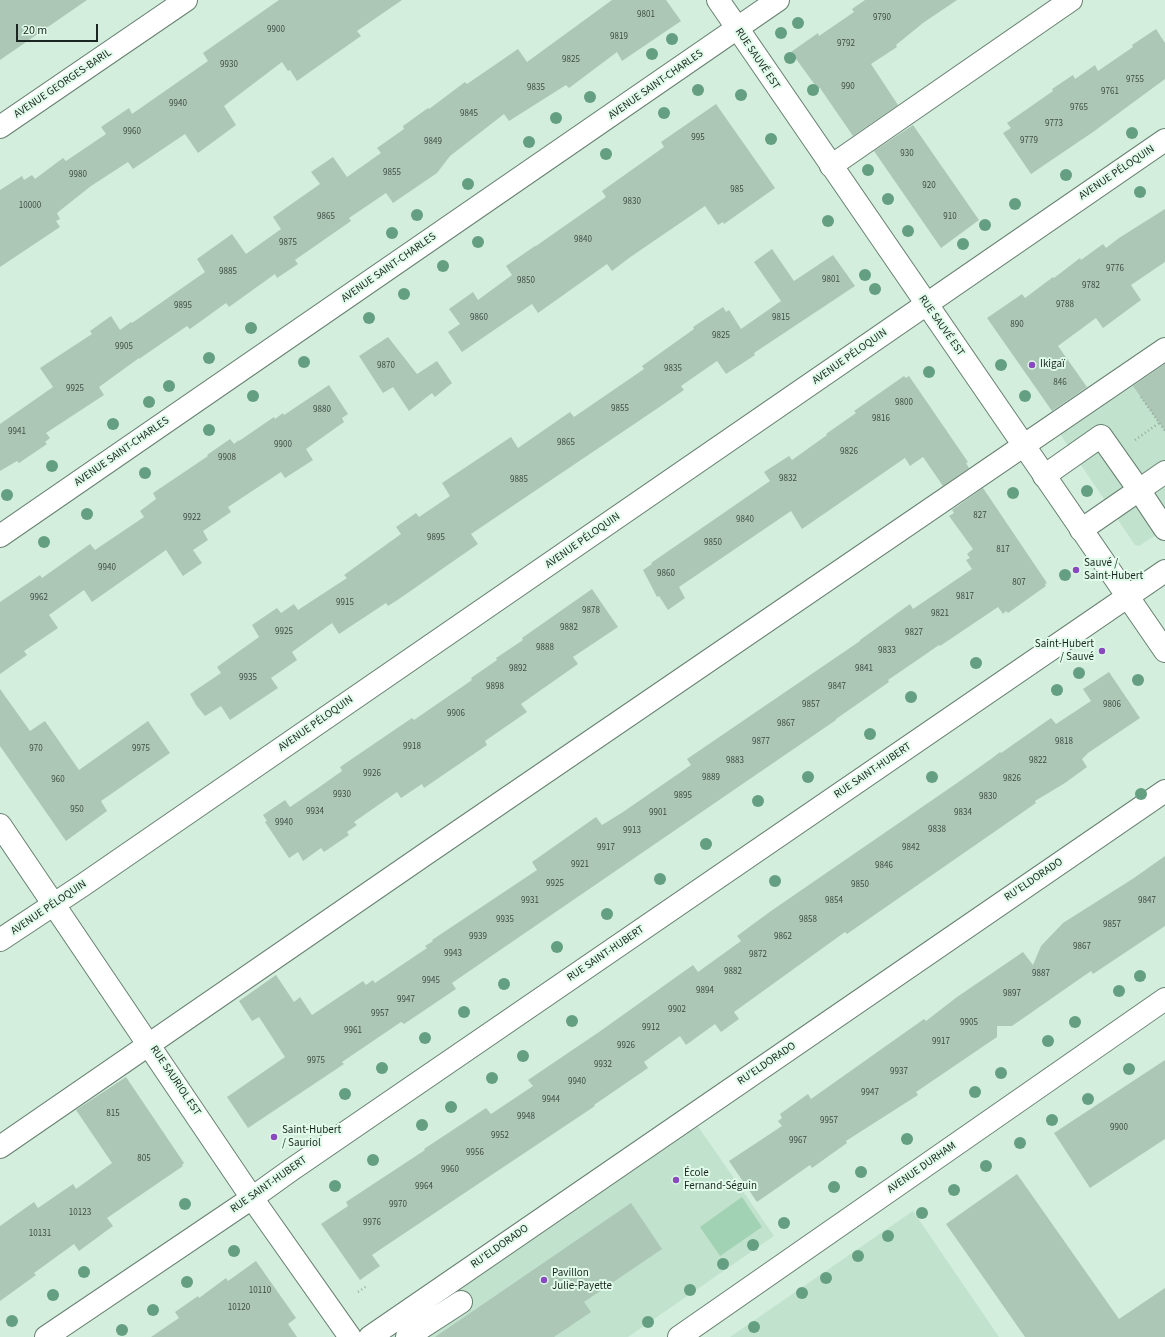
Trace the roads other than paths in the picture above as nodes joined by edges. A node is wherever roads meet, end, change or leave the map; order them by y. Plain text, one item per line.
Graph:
1 (186, 0) edge
2 (718, 0) edge
3 (778, 0) edge
4 (1071, 0) edge
5 (736, 28) junction
6 (0, 127) edge
7 (1165, 140) edge
8 (831, 166) junction
9 (926, 305) junction
10 (1165, 349) edge
11 (1024, 446) junction
12 (1165, 472) edge
13 (1044, 476) junction
14 (1138, 490) junction
15 (1165, 529) edge
16 (1081, 530) junction
17 (0, 536) edge
18 (1165, 571) edge
19 (1128, 597) junction
20 (1165, 651) edge
21 (1165, 791) edge
22 (0, 825) edge
23 (54, 904) junction
24 (0, 940) edge
25 (1165, 999) edge
26 (149, 1044) junction
27 (0, 1147) edge
28 (252, 1198) junction
29 (461, 1302) dead end
30 (46, 1337) edge
31 (350, 1337) edge
32 (370, 1337) edge
33 (407, 1337) edge
34 (679, 1337) edge

1 - 6 street, AVENUE GEORGES-BARIL
2 - 5 street, RUE SAUVÉ EST
3 - 5 street, AVENUE SAINT-CHARLES
4 - 8 street
5 - 8 street, RUE SAUVÉ EST
5 - 17 street, AVENUE SAINT-CHARLES
7 - 9 street, AVENUE PÉLOQUIN
8 - 9 street, RUE SAUVÉ EST
9 - 11 street, RUE SAUVÉ EST
9 - 23 street, AVENUE PÉLOQUIN
10 - 11 street
11 - 13 street, RUE SAUVÉ EST
11 - 26 street
12 - 14 street
13 - 14 street
13 - 16 street, RUE SAUVÉ EST
14 - 15 street
14 - 16 street
16 - 19 street, RUE SAUVÉ EST
18 - 19 street, RUE SAINT-HUBERT
19 - 20 street, RUE SAUVÉ EST
19 - 28 street, RUE SAINT-HUBERT
21 - 32 street, RU’ELDORADO
22 - 23 street, RUE SAURIOL EST
23 - 24 street, AVENUE PÉLOQUIN
23 - 26 street, RUE SAURIOL EST
25 - 34 street, AVENUE DURHAM
26 - 27 street
26 - 28 street, RUE SAURIOL EST
28 - 30 street, RUE SAINT-HUBERT
28 - 31 street, RUE SAURIOL EST
29 - 33 street

